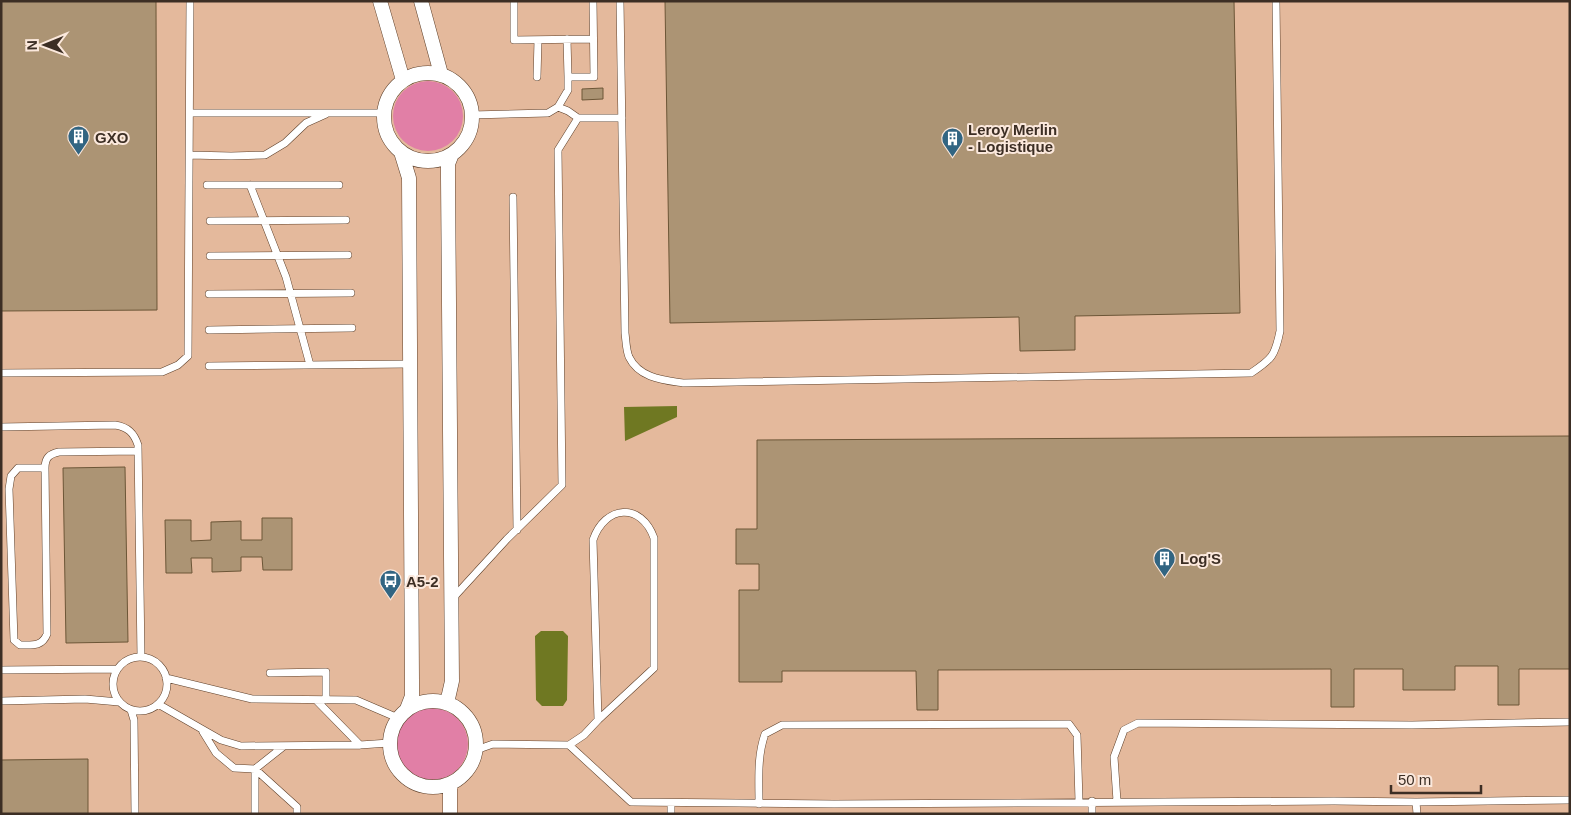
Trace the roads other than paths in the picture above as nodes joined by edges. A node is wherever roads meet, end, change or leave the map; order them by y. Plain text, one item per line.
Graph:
1 (190, 1) edge
2 (380, 1) edge
3 (422, 1) edge
4 (514, 1) edge
5 (593, 1) edge
6 (620, 1) edge
7 (1276, 1) edge
8 (593, 39) junction
9 (538, 40) junction
10 (567, 40) junction
11 (441, 74) junction
12 (537, 76) dead end
13 (568, 77) junction
14 (403, 80) junction
15 (558, 107) junction
16 (190, 113) junction
17 (329, 113) junction
18 (383, 113) junction
19 (472, 115) junction
20 (578, 118) junction
21 (622, 118) junction
22 (401, 152) junction
23 (452, 154) junction
24 (190, 155) junction
25 (250, 185) junction
26 (339, 185) dead end
27 (207, 186) dead end
28 (512, 197) dead end
29 (264, 220) junction
30 (346, 220) dead end
31 (210, 221) dead end
32 (278, 255) junction
33 (210, 256) dead end
34 (348, 256) dead end
35 (290, 292) junction
36 (351, 293) dead end
37 (209, 294) dead end
38 (300, 328) junction
39 (352, 328) dead end
40 (209, 330) dead end
41 (410, 364) junction
42 (310, 365) junction
43 (209, 366) dead end
44 (1, 373) edge
45 (1, 427) edge
46 (138, 451) junction
47 (46, 468) junction
48 (517, 530) junction
49 (451, 600) junction
50 (141, 657) junction
51 (117, 669) junction
52 (1, 670) edge
53 (270, 673) dead end
54 (166, 678) junction
55 (316, 700) junction
56 (326, 700) junction
57 (1, 701) edge
58 (119, 702) junction
59 (448, 703) junction
60 (158, 704) junction
61 (131, 710) junction
62 (402, 714) junction
63 (598, 720) junction
64 (1570, 722) edge
65 (202, 730) junction
66 (389, 743) junction
67 (360, 745) junction
68 (569, 745) junction
69 (284, 746) junction
70 (476, 750) junction
71 (255, 769) junction
72 (450, 785) junction
73 (1570, 800) edge
74 (1092, 801) junction
75 (1117, 801) junction
76 (1079, 802) junction
77 (1416, 802) junction
78 (670, 804) junction
79 (759, 804) junction
80 (136, 814) edge
81 (255, 814) edge
82 (297, 814) edge
83 (450, 814) edge
84 (671, 814) edge
85 (1092, 814) edge
86 (1417, 814) edge

1 - 16 lane
2 - 14 street
3 - 11 street
4 - 9 lane
5 - 8 lane
6 - 21 lane
7 - 21 lane
8 - 10 lane
8 - 13 lane
9 - 10 lane
9 - 12 lane
10 - 13 lane
11 - 14 street
11 - 19 street
13 - 15 lane
14 - 18 street
15 - 19 lane
15 - 20 lane
16 - 17 lane
16 - 24 lane
17 - 18 lane
17 - 24 lane
18 - 22 street
19 - 23 street
20 - 21 lane
20 - 48 lane
22 - 23 street
22 - 41 street
23 - 49 street
24 - 44 lane
25 - 26 lane
25 - 27 lane
25 - 29 lane
28 - 48 lane
29 - 30 lane
29 - 31 lane
29 - 32 lane
32 - 33 lane
32 - 34 lane
32 - 35 lane
35 - 36 lane
35 - 37 lane
35 - 38 lane
38 - 39 lane
38 - 40 lane
38 - 42 lane
41 - 42 lane
41 - 62 street
42 - 43 lane
45 - 46 lane
46 - 47 lane
46 - 50 lane
47 - 47 lane
48 - 49 lane
49 - 59 street
50 - 51 lane
50 - 54 lane
51 - 52 lane
51 - 58 lane
53 - 56 lane
54 - 55 lane
54 - 60 lane
55 - 56 lane
55 - 67 lane
56 - 62 lane
57 - 58 lane
58 - 61 lane
59 - 62 street
59 - 70 street
60 - 61 lane
60 - 65 lane
61 - 80 lane
62 - 66 street
63 - 63 lane
63 - 68 lane
64 - 75 lane
65 - 69 lane
65 - 71 lane
66 - 67 lane
66 - 72 street
67 - 69 lane
68 - 70 lane
68 - 78 lane
69 - 71 lane
70 - 72 street
71 - 81 lane
71 - 82 lane
72 - 83 street
73 - 77 lane
74 - 75 lane
74 - 76 lane
74 - 85 lane
75 - 77 lane
76 - 79 lane
76 - 79 lane
77 - 86 lane
78 - 79 lane
78 - 84 lane

